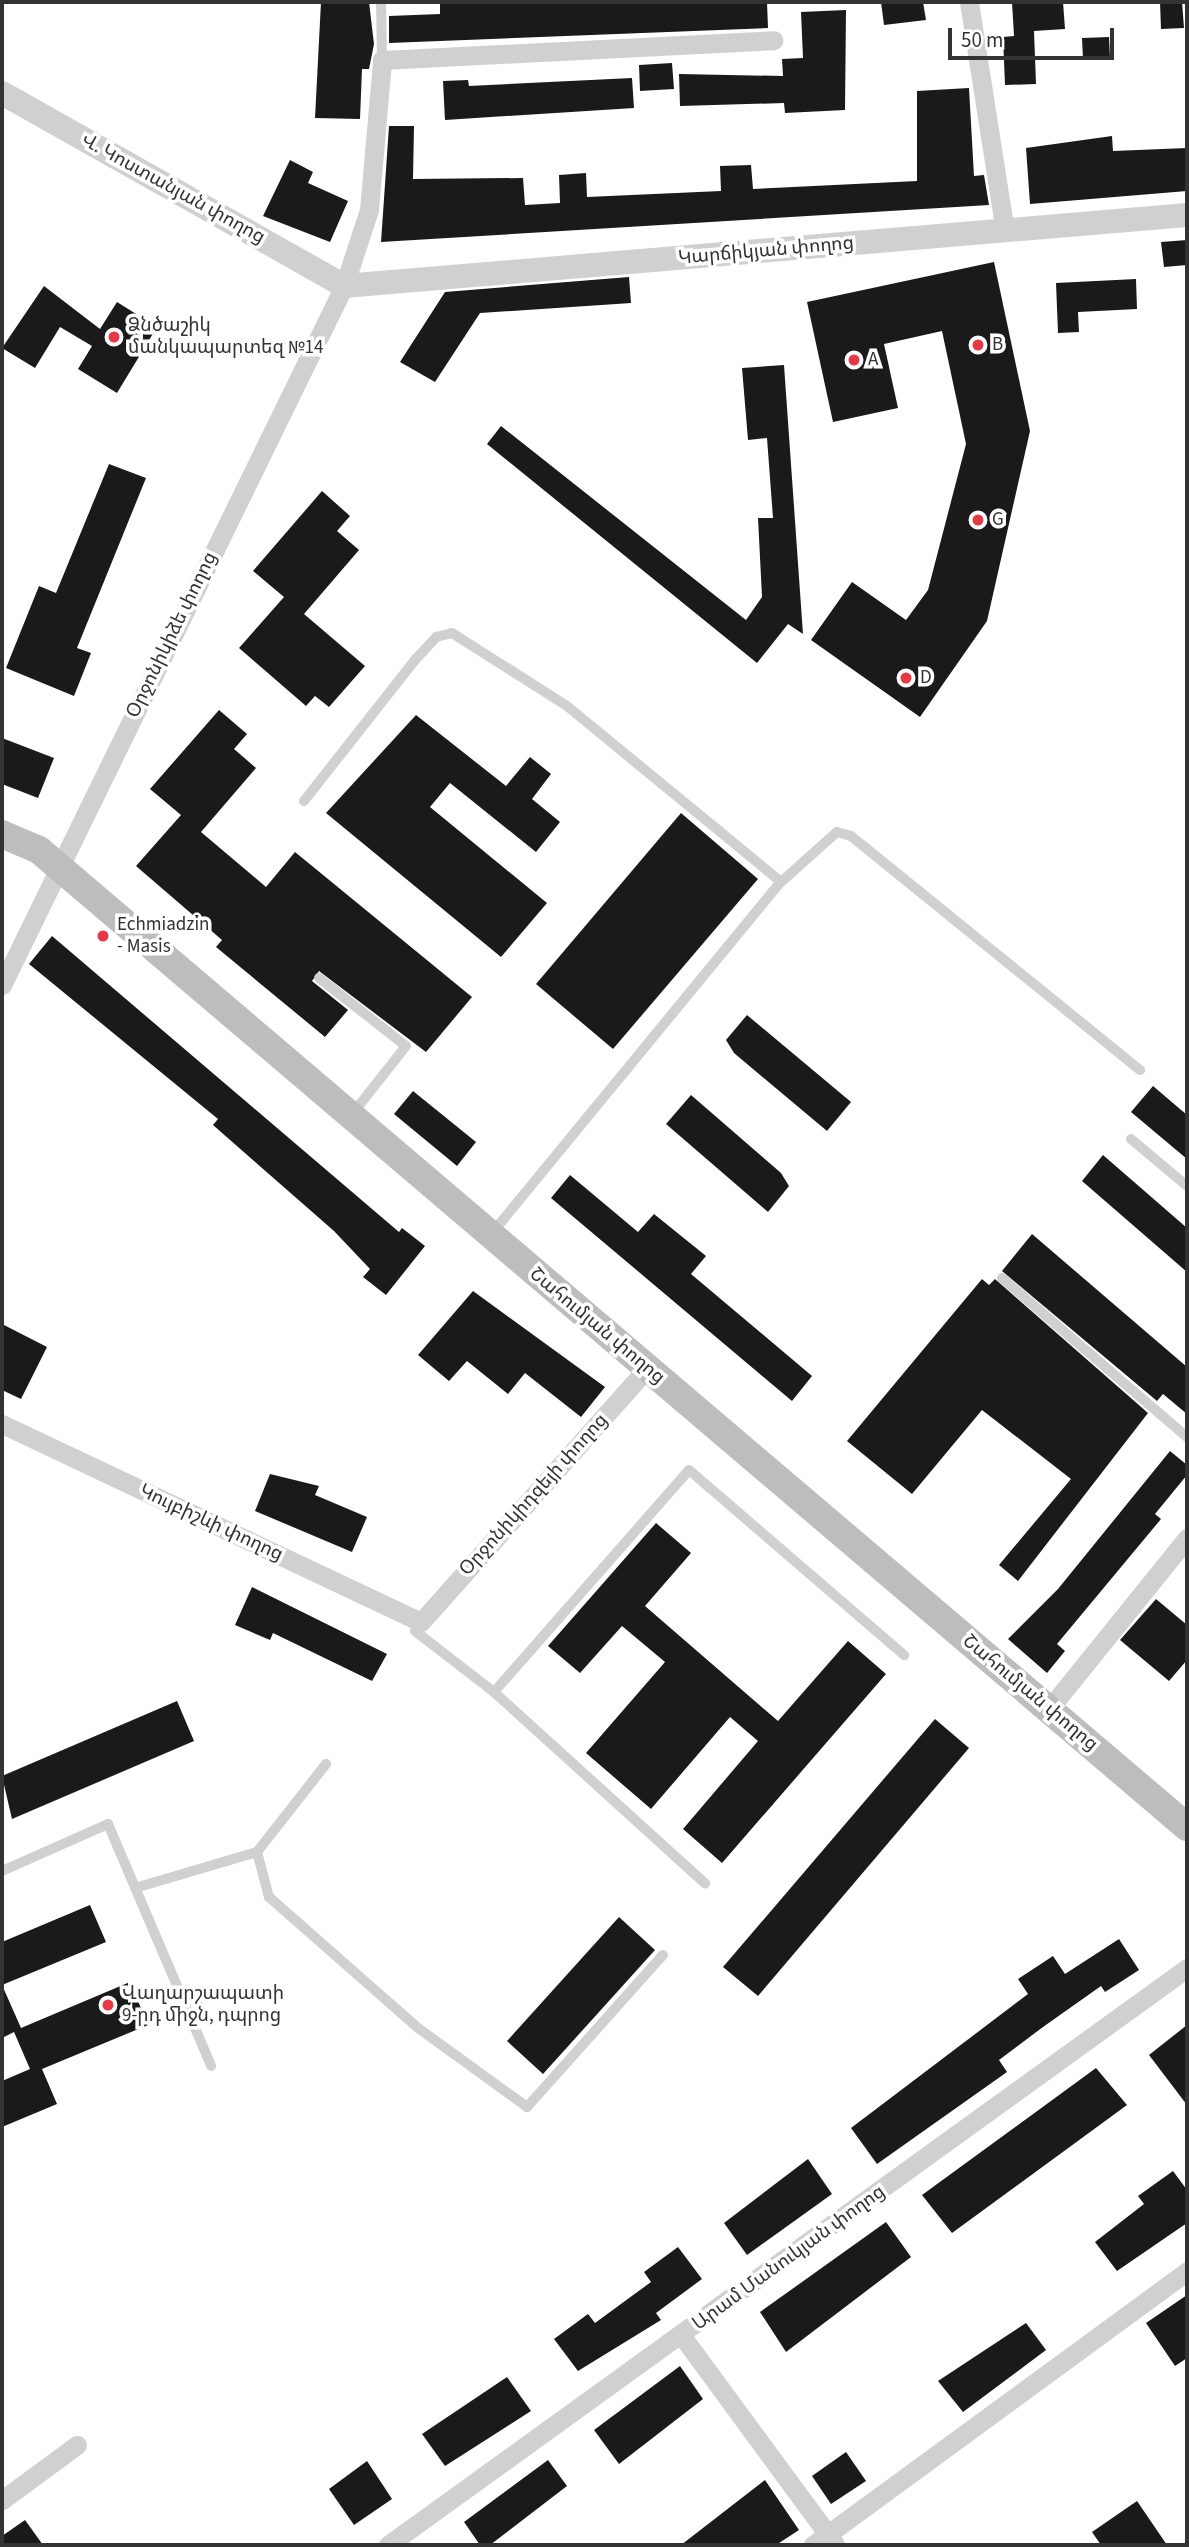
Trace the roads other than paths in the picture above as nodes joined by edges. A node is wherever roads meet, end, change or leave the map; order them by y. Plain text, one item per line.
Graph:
1 (381, 2) edge
2 (969, 2) edge
3 (773, 40) dead end
4 (382, 60) junction
5 (2, 93) edge
6 (1187, 215) edge
7 (1005, 231) junction
8 (344, 286) junction
9 (304, 801) dead end
10 (2, 834) edge
11 (57, 866) junction
12 (780, 882) junction
13 (319, 978) dead end
14 (2, 985) edge
15 (1140, 1070) dead end
16 (350, 1116) junction
17 (1131, 1139) dead end
18 (1187, 1186) edge
19 (490, 1235) junction
20 (1002, 1278) dead end
21 (647, 1368) junction
22 (2, 1424) edge
23 (1187, 1437) edge
24 (1187, 1538) edge
25 (418, 1626) junction
26 (904, 1655) dead end
27 (494, 1692) junction
28 (1049, 1709) junction
29 (326, 1764) dead end
30 (1187, 1827) edge
31 (257, 1852) junction
32 (2, 1871) edge
33 (705, 1883) dead end
34 (135, 1888) junction
35 (663, 1955) dead end
36 (1187, 1968) edge
37 (211, 2066) dead end
38 (1187, 2271) edge
39 (682, 2336) junction
40 (77, 2445) dead end
41 (2, 2500) edge
42 (825, 2542) edge
43 (388, 2545) edge

1 - 4 lane
2 - 7 street
3 - 4 street
4 - 8 street, Օրջոնիկիձե փողոց
5 - 8 street, Վ. Կոստանյան փողոց
6 - 7 street, Կարճիկյան փողոց
7 - 8 street, Կարճիկյան փողոց
8 - 11 street, Օրջոնիկիձե փողոց
9 - 12 lane
10 - 11 main road, Շահումյան փողոց
11 - 14 street, Օրջոնիկիձե փողոց
11 - 16 main road, Շահումյան փողոց
12 - 15 lane
12 - 19 lane
13 - 16 lane
16 - 19 main road, Շահումյան փողոց
17 - 18 lane
19 - 21 main road, Շահումյան փողոց
20 - 23 lane
21 - 25 street, Օրջոնիկիդզեյի փողոց
21 - 28 main road, Շահումյան փողոց
22 - 25 street, Կույբիշևի փողոց
24 - 28 street
25 - 27 lane
26 - 27 lane
27 - 33 lane
28 - 30 main road, Շահումյան փողոց
29 - 31 lane
31 - 34 lane
31 - 35 lane
32 - 34 lane
34 - 37 lane
36 - 39 street, Արամ Մանուկյան փողոց
38 - 42 street
39 - 42 street
39 - 43 street, Արամ Մանուկյան փողոց
40 - 41 street

